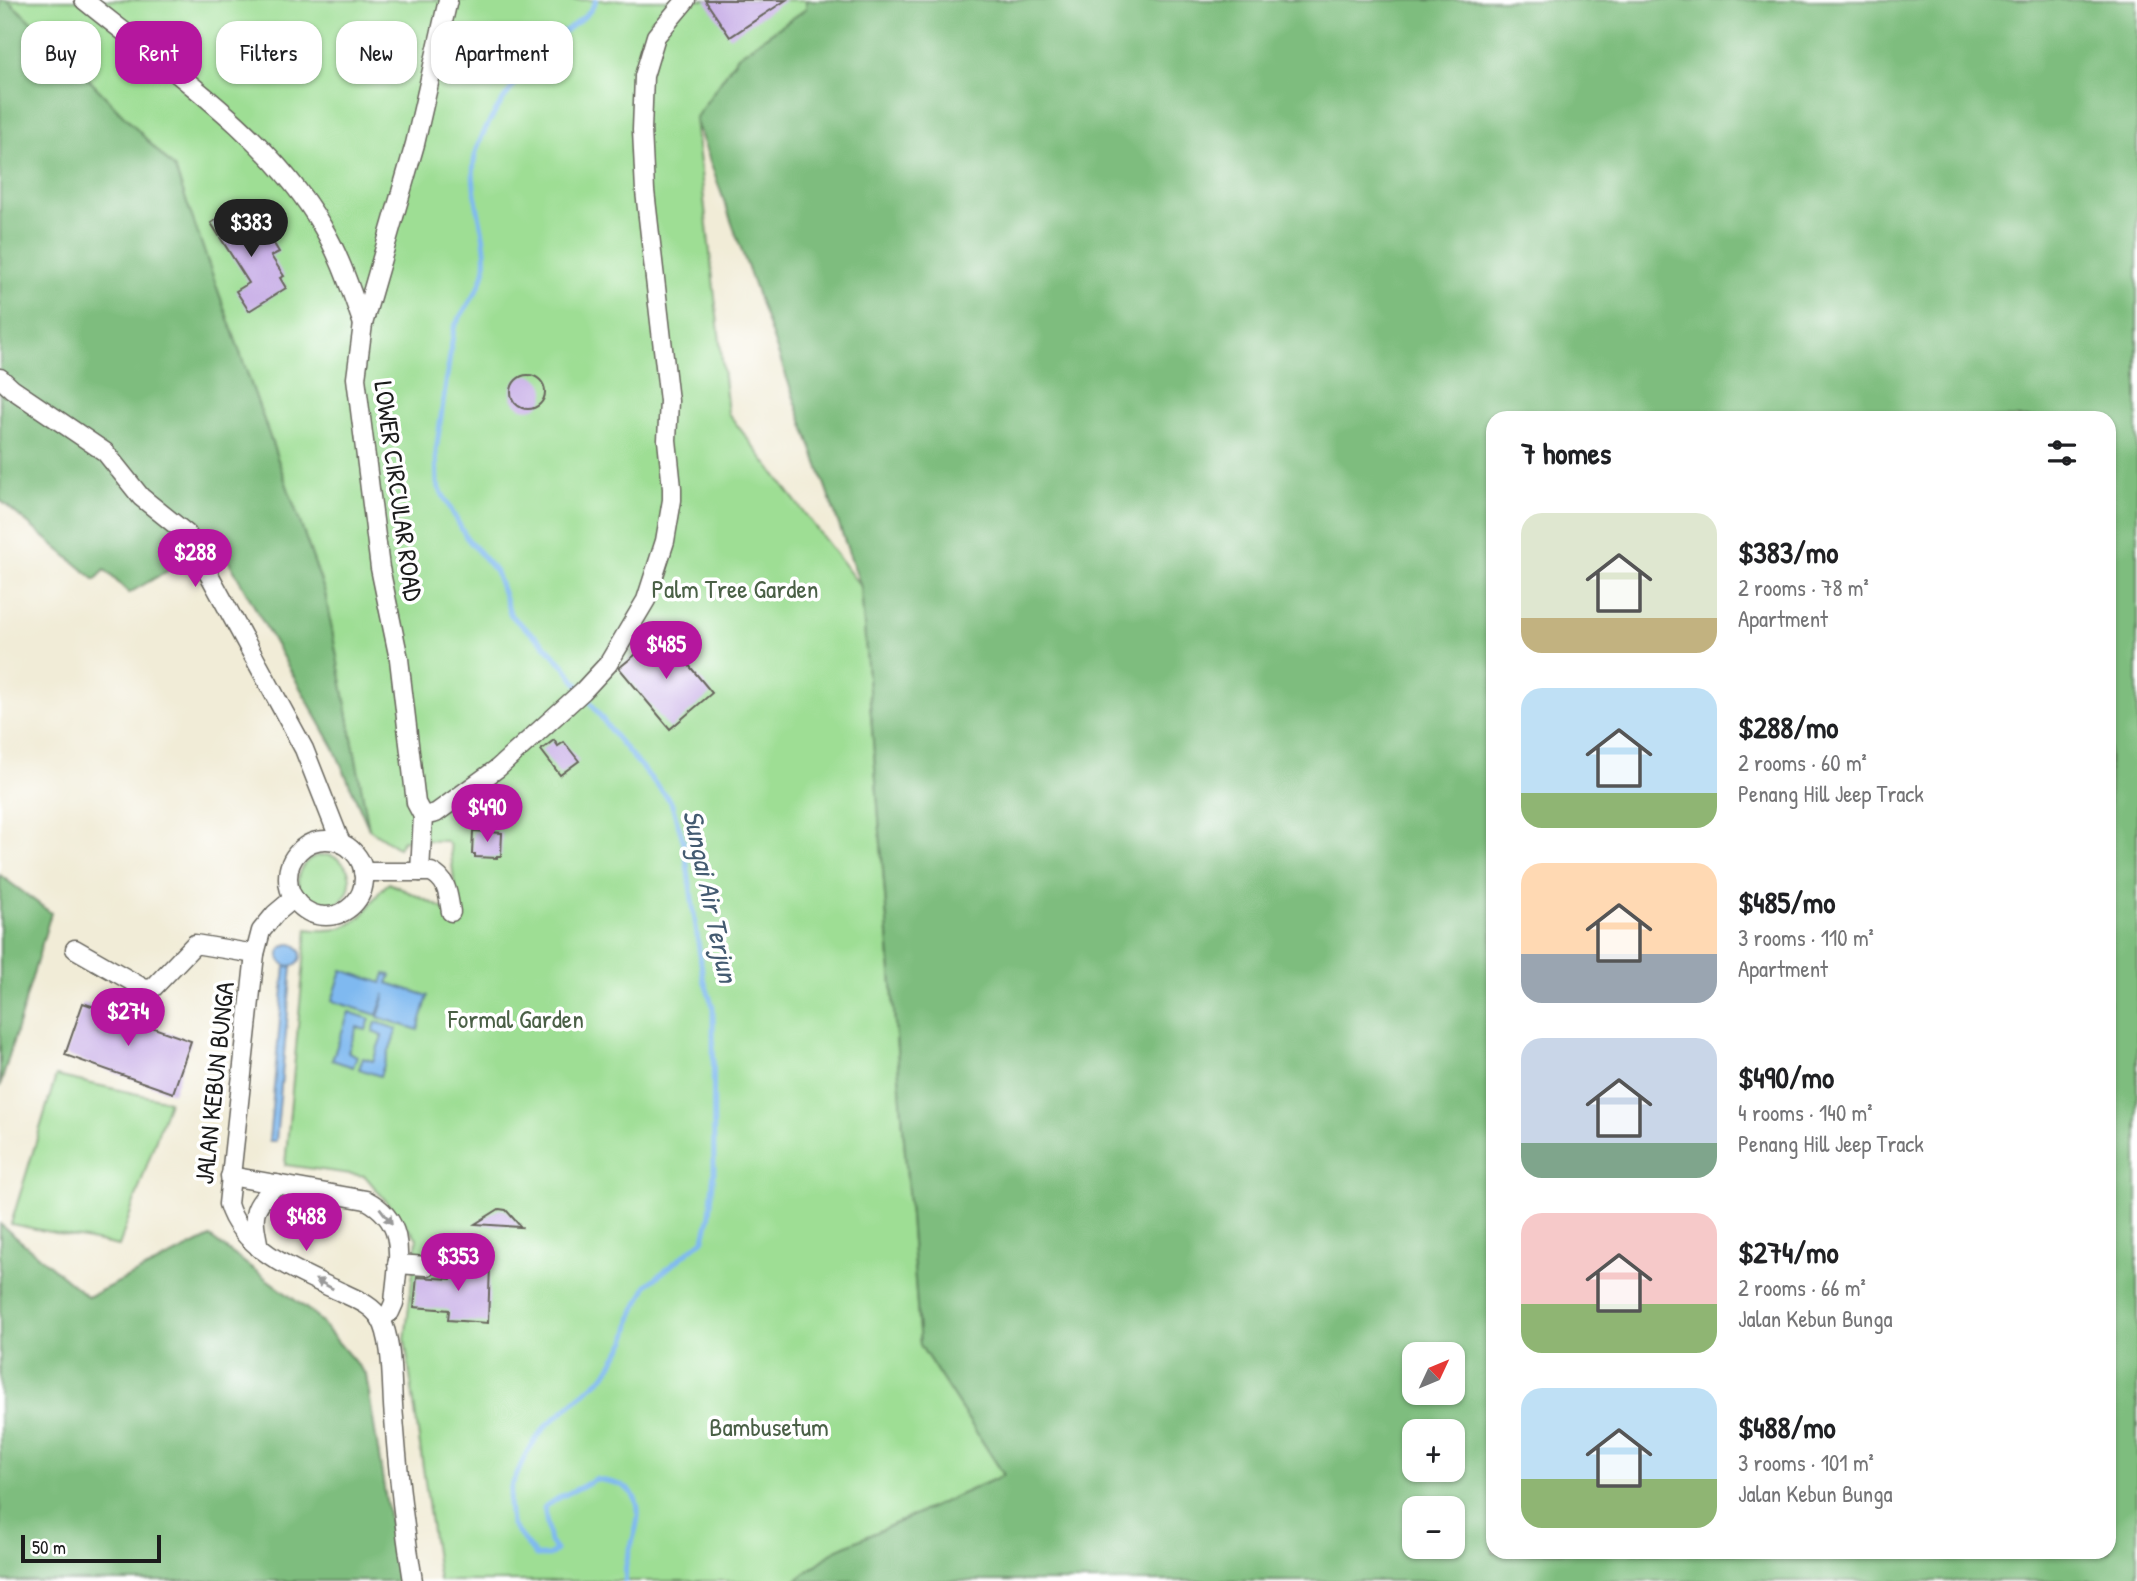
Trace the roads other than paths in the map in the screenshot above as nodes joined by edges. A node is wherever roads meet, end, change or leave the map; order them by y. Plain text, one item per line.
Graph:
1 (84, 0) edge
2 (448, 0) edge
3 (686, 0) edge
4 (363, 324) junction
5 (0, 378) edge
6 (423, 816) junction
7 (341, 843) junction
8 (363, 872) junction
9 (421, 872) junction
10 (294, 898) junction
11 (451, 912) dead end
12 (75, 949) dead end
13 (255, 954) junction
14 (230, 1176) junction
15 (277, 1184) junction
16 (259, 1248) junction
17 (433, 1260) dead end
18 (397, 1264) junction
19 (381, 1319) junction
20 (413, 1581) edge

1 - 4 street
2 - 4 street, LOWER CIRCULAR ROAD
3 - 6 street
4 - 6 street, LOWER CIRCULAR ROAD
5 - 7 street
6 - 9 street, LOWER CIRCULAR ROAD
7 - 8 street
7 - 10 street
8 - 9 street
8 - 10 street
9 - 11 street
10 - 13 street, JALAN KEBUN BUNGA
12 - 13 street
13 - 14 street, JALAN KEBUN BUNGA
14 - 15 street
14 - 16 street, JALAN KEBUN BUNGA
15 - 16 street
15 -> 18 street
19 -> 16 street, JALAN KEBUN BUNGA
17 - 18 street
18 - 19 street
19 - 20 street

